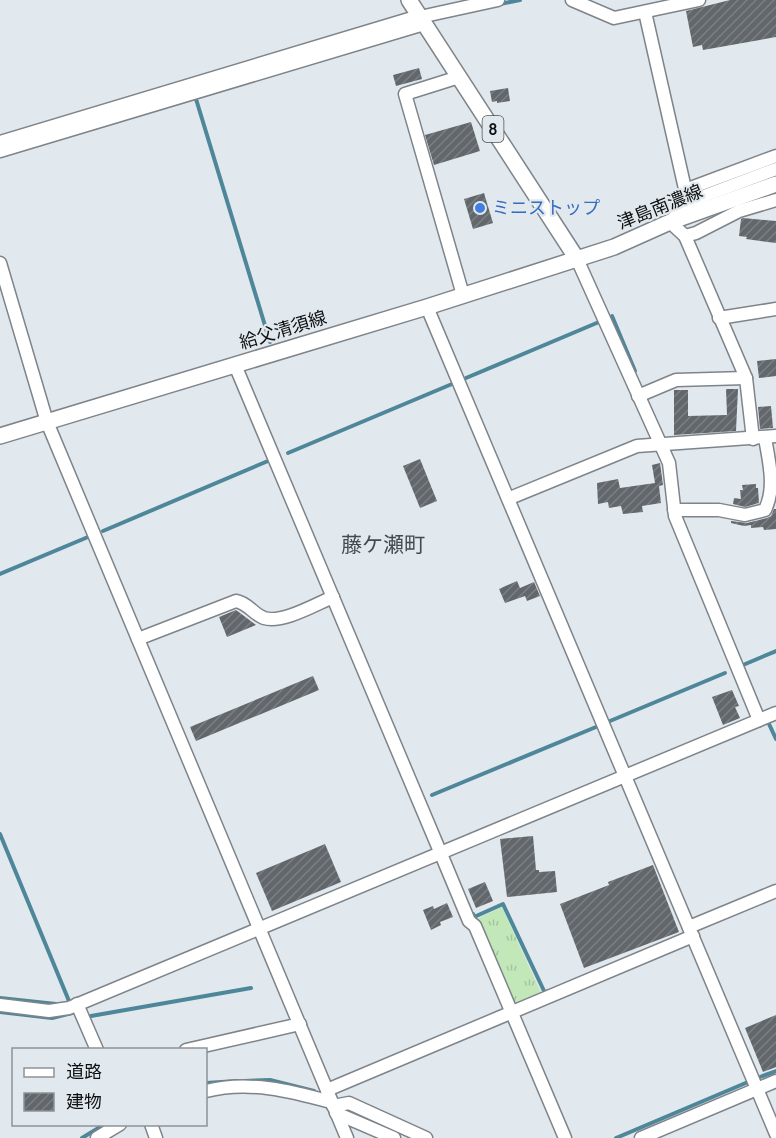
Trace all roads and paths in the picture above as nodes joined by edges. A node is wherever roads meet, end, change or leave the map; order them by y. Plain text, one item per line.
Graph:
1 (409, 0) edge
2 (498, 0) edge
3 (572, 0) edge
4 (699, 0) edge
5 (645, 12) junction
6 (421, 19) junction
7 (459, 77) junction
8 (185, 91) junction
9 (0, 142) edge
10 (0, 151) edge
11 (776, 156) edge
12 (776, 170) edge
13 (776, 184) edge
14 (687, 196) junction
15 (776, 200) edge
16 (670, 222) junction
17 (685, 236) junction
18 (577, 259) junction
19 (1, 270) edge
20 (464, 295) junction
21 (428, 307) junction
22 (776, 309) edge
23 (719, 318) junction
24 (235, 365) junction
25 (746, 378) junction
26 (638, 396) junction
27 (47, 422) junction
28 (0, 436) edge
29 (764, 438) edge
30 (661, 444) junction
31 (510, 498) junction
32 (674, 510) junction
33 (333, 597) junction
34 (138, 639) junction
35 (776, 713) edge
36 (759, 720) junction
37 (626, 776) junction
38 (441, 854) junction
39 (776, 891) edge
40 (260, 928) junction
41 (691, 932) junction
42 (77, 1004) junction
43 (0, 1005) edge
44 (511, 1012) junction
45 (300, 1024) junction
46 (96, 1048) edge
47 (195, 1048) edge
48 (776, 1081) edge
49 (757, 1089) junction
50 (207, 1091) edge
51 (332, 1103) junction
52 (118, 1126) edge
53 (776, 1134) edge
54 (97, 1138) edge
55 (347, 1138) edge
56 (394, 1138) edge
57 (426, 1138) edge
58 (565, 1138) edge
59 (641, 1138) edge

1 - 6 main road, 8
2 - 6 street
3 - 5 street
4 - 5 street
5 - 14 street
6 - 7 main road, 8
6 - 8 street
7 - 18 main road, 8
7 - 20 street
8 - 9 street
8 - 10 street
11 - 14 street
12 - 14 street
13 - 16 main road, 津島南濃線
14 - 16 street
15 - 17 street
16 - 17 street
16 - 18 main road, 津島南濃線
17 - 23 street
18 - 20 main road, 給父清須線
18 - 26 street
19 - 27 street
20 - 21 main road, 給父清須線
21 - 24 main road, 給父清須線
21 - 31 street
22 - 23 street
23 - 25 street
24 - 27 main road, 給父清須線
24 - 33 street
25 - 26 street
25 - 29 street
26 - 30 street
27 - 28 main road, 給父清須線
27 - 34 street
29 - 30 street
29 - 32 street
30 - 31 street
30 - 32 street
31 - 37 street
32 - 36 street
33 - 34 street
33 - 38 street
34 - 40 street
35 - 36 street
36 - 37 street
37 - 38 street
37 - 41 street
38 - 40 street
38 - 44 street
39 - 41 street
40 - 42 street
40 - 45 street
41 - 44 street
41 - 49 street
42 - 43 street
42 - 46 street
44 - 51 street
44 - 58 street
45 - 47 street
45 - 51 street
48 - 49 street
49 - 53 street
49 - 59 street
50 - 51 street
51 - 55 street
51 - 56 street
51 - 57 street
52 - 54 street

